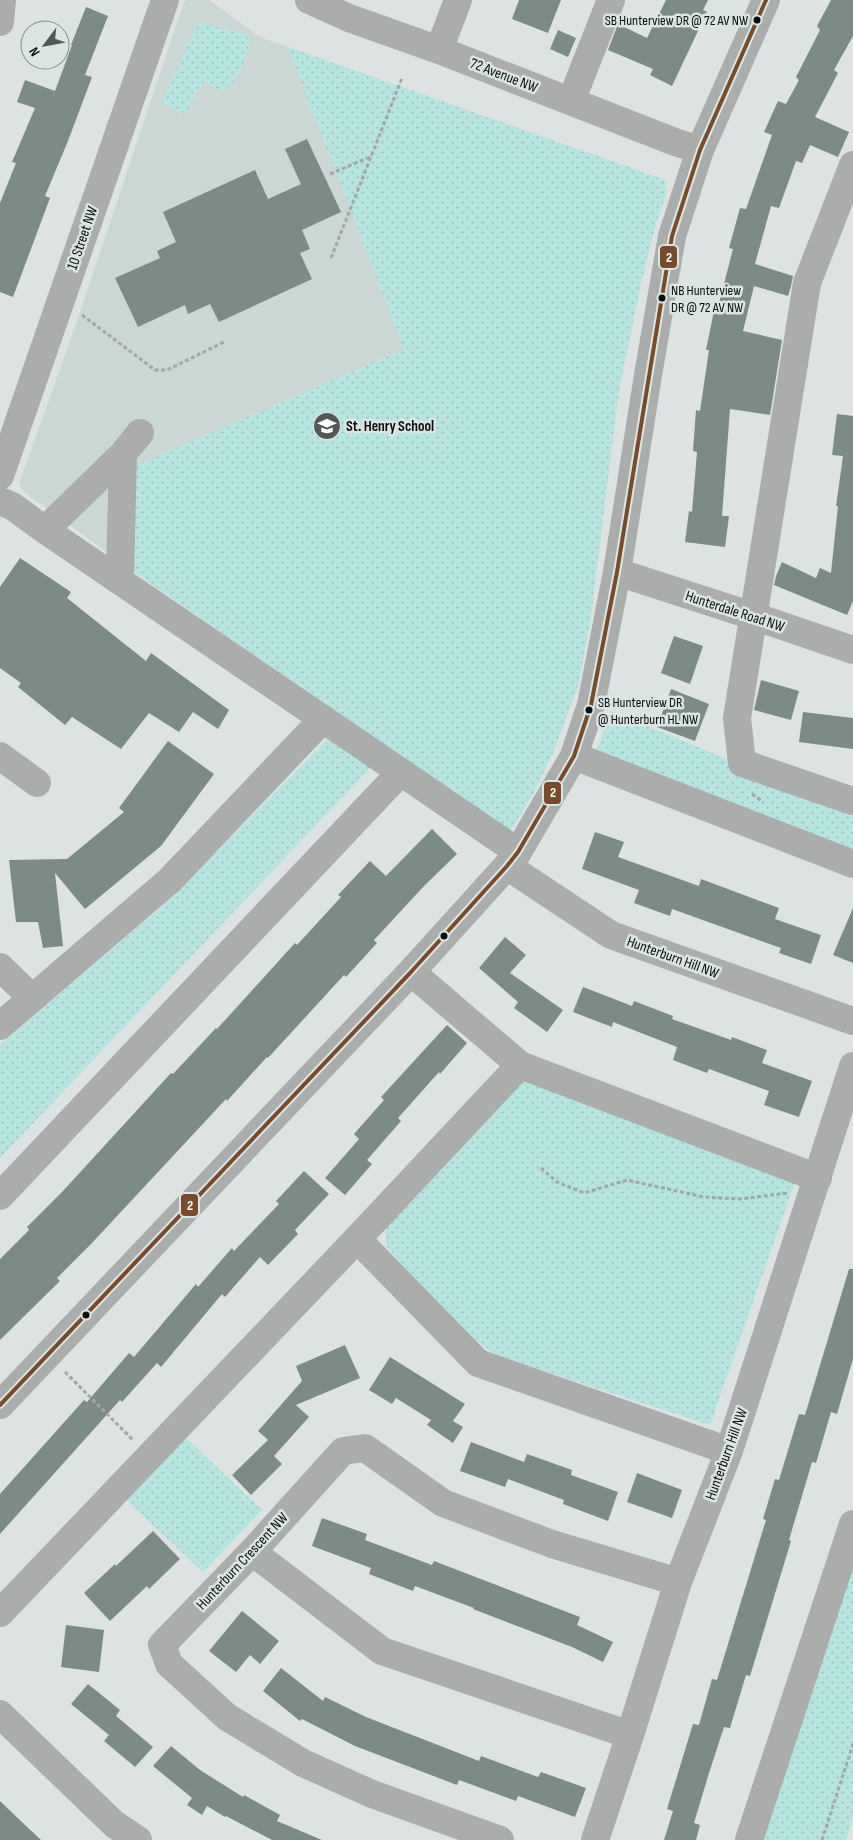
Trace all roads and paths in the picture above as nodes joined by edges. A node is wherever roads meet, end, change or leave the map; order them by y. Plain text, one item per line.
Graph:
1 (2, 0) edge
2 (165, 0) edge
3 (309, 0) edge
4 (458, 0) edge
5 (611, 0) edge
6 (766, 0) edge
7 (0, 22) edge
8 (439, 50) junction
9 (402, 78) dead end
10 (571, 101) junction
11 (700, 150) junction
12 (372, 156) junction
13 (853, 165) edge
14 (330, 174) dead end
15 (332, 258) dead end
16 (81, 315) dead end
17 (224, 342) dead end
18 (140, 433) dead end
19 (123, 454) junction
20 (1, 467) edge
21 (0, 502) edge
22 (45, 530) junction
23 (617, 572) junction
24 (120, 579) junction
25 (753, 616) junction
26 (853, 650) edge
27 (323, 719) junction
28 (0, 756) edge
29 (574, 756) junction
30 (401, 772) junction
31 (37, 783) dead end
32 (853, 801) edge
33 (513, 859) junction
34 (853, 864) edge
35 (0, 967) edge
36 (411, 972) junction
37 (32, 998) junction
38 (853, 1021) edge
39 (0, 1026) edge
40 (520, 1065) junction
41 (853, 1066) edge
42 (541, 1168) dead end
43 (816, 1183) junction
44 (0, 1196) edge
45 (357, 1239) junction
46 (70, 1377) dead end
47 (0, 1405) edge
48 (729, 1451) junction
49 (150, 1456) junction
50 (853, 1524) edge
51 (252, 1552) junction
52 (678, 1582) junction
53 (0, 1613) edge
54 (0, 1714) edge
55 (630, 1735) junction
56 (853, 1744) edge
57 (138, 1840) edge
58 (500, 1840) edge
59 (595, 1840) edge
60 (749, 1840) edge
61 (822, 1840) edge

1 - 7 street
2 - 20 street, 10 Street NW
3 - 8 street, 72 Avenue NW
4 - 8 street
5 - 10 street
6 - 11 street
8 - 10 street, 72 Avenue NW
9 - 12 path
10 - 11 street, 72 Avenue NW
11 - 23 street
12 - 14 path
12 - 15 path
13 - 25 street
16 - 17 path
18 - 19 street
19 - 22 street
19 - 24 street
21 - 22 street, Hunterburn Hill NW
22 - 24 street, Hunterburn Hill NW
23 - 25 street, Hunterdale Road NW
23 - 29 street
24 - 27 street, Hunterburn Hill NW
25 - 26 street, Hunterdale Road NW
25 - 32 street
27 - 30 street, Hunterburn Hill NW
27 - 37 street
28 - 31 street
29 - 33 street
29 - 34 street
30 - 33 street, Hunterburn Hill NW
30 - 44 street
33 - 36 street
33 - 38 street, Hunterburn Hill NW
35 - 37 street
36 - 40 street
36 - 47 street
37 - 39 street
40 - 43 street
40 - 45 street
41 - 43 street, Hunterburn Hill NW
42 - 43 path
43 - 48 street, Hunterburn Hill NW
45 - 48 street
45 - 49 street
46 - 49 path
48 - 52 street, Hunterburn Hill NW
49 - 53 street
50 - 60 street
51 - 52 street, Hunterburn Crescent NW
51 - 55 street
51 - 58 street, Hunterburn Crescent NW
52 - 55 street, Hunterburn Hill NW
54 - 57 street
55 - 59 street, Hunterburn Hill NW
56 - 61 path

